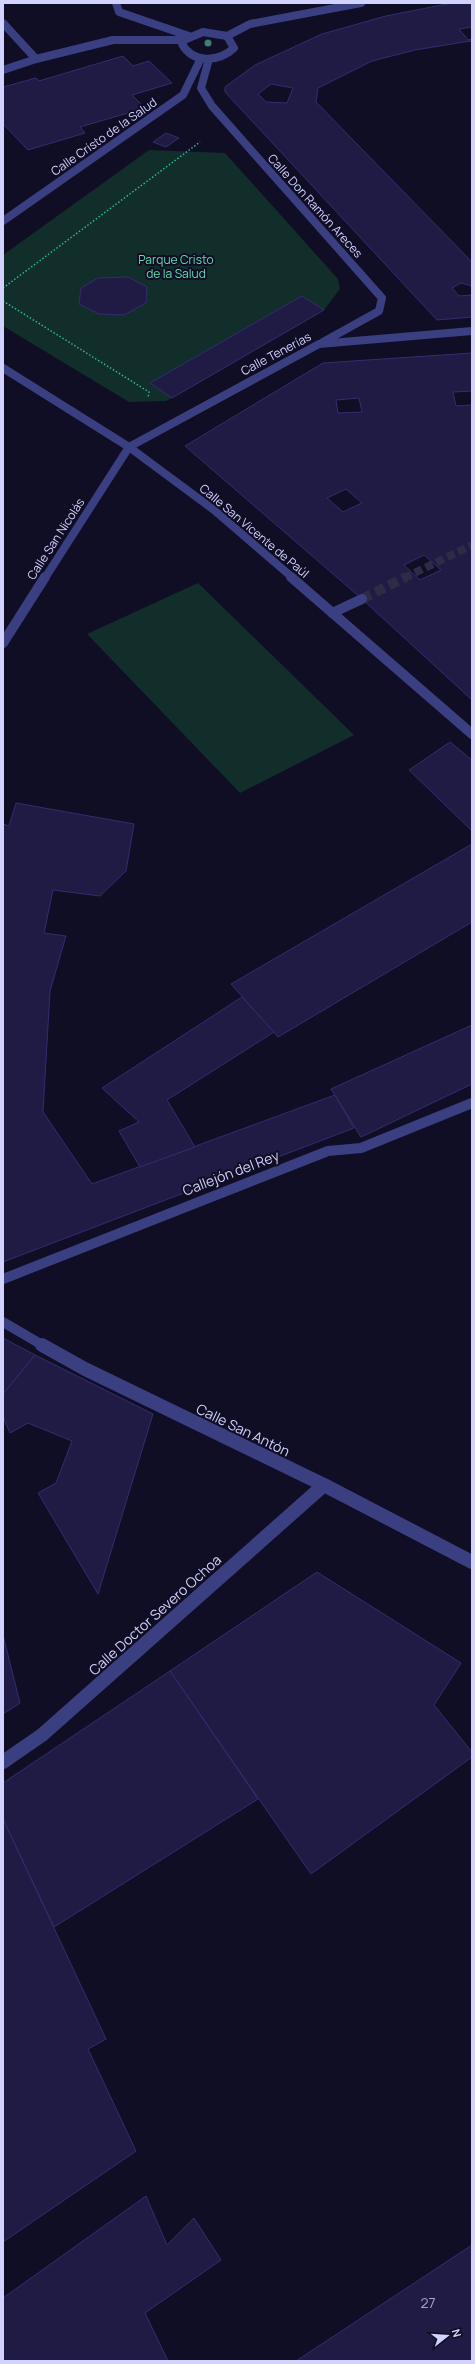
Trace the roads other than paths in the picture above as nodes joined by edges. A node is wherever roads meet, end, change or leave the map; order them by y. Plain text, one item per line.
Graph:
1 (116, 3) edge
2 (361, 3) edge
3 (3, 22) edge
4 (227, 36) junction
5 (187, 38) junction
6 (201, 58) junction
7 (36, 59) junction
8 (209, 59) junction
9 (3, 70) edge
10 (3, 221) edge
11 (472, 331) edge
12 (319, 344) junction
13 (3, 368) edge
14 (129, 447) junction
15 (362, 600) tunnel mouth
16 (332, 613) junction
17 (3, 643) edge
18 (472, 734) edge
19 (472, 1103) edge
20 (3, 1279) edge
21 (3, 1322) edge
22 (324, 1485) junction
23 (472, 1562) edge
24 (3, 1762) edge

1 - 5 street
2 - 4 street
3 - 7 street
4 - 5 street
4 - 8 street
5 - 6 street
5 - 7 street
6 - 8 street
6 - 10 street, Calle Cristo de la Salud
7 - 9 street
8 - 12 street, Calle Don Ramón Areces
11 - 12 street, Calle Tenerías
12 - 14 street, Calle Tenerías
13 - 14 street, Calle San Vicente de Paúl
14 - 16 street, Calle San Vicente de Paúl
14 - 17 street, Calle San Nicolás
15 - 16 street
16 - 18 street, Calle San Vicente de Paúl
19 - 20 street, Callejón del Rey
21 - 22 street, Calle San Antón
22 - 23 street, Calle San Antón
22 - 24 street, Calle Doctor Severo Ochoa

